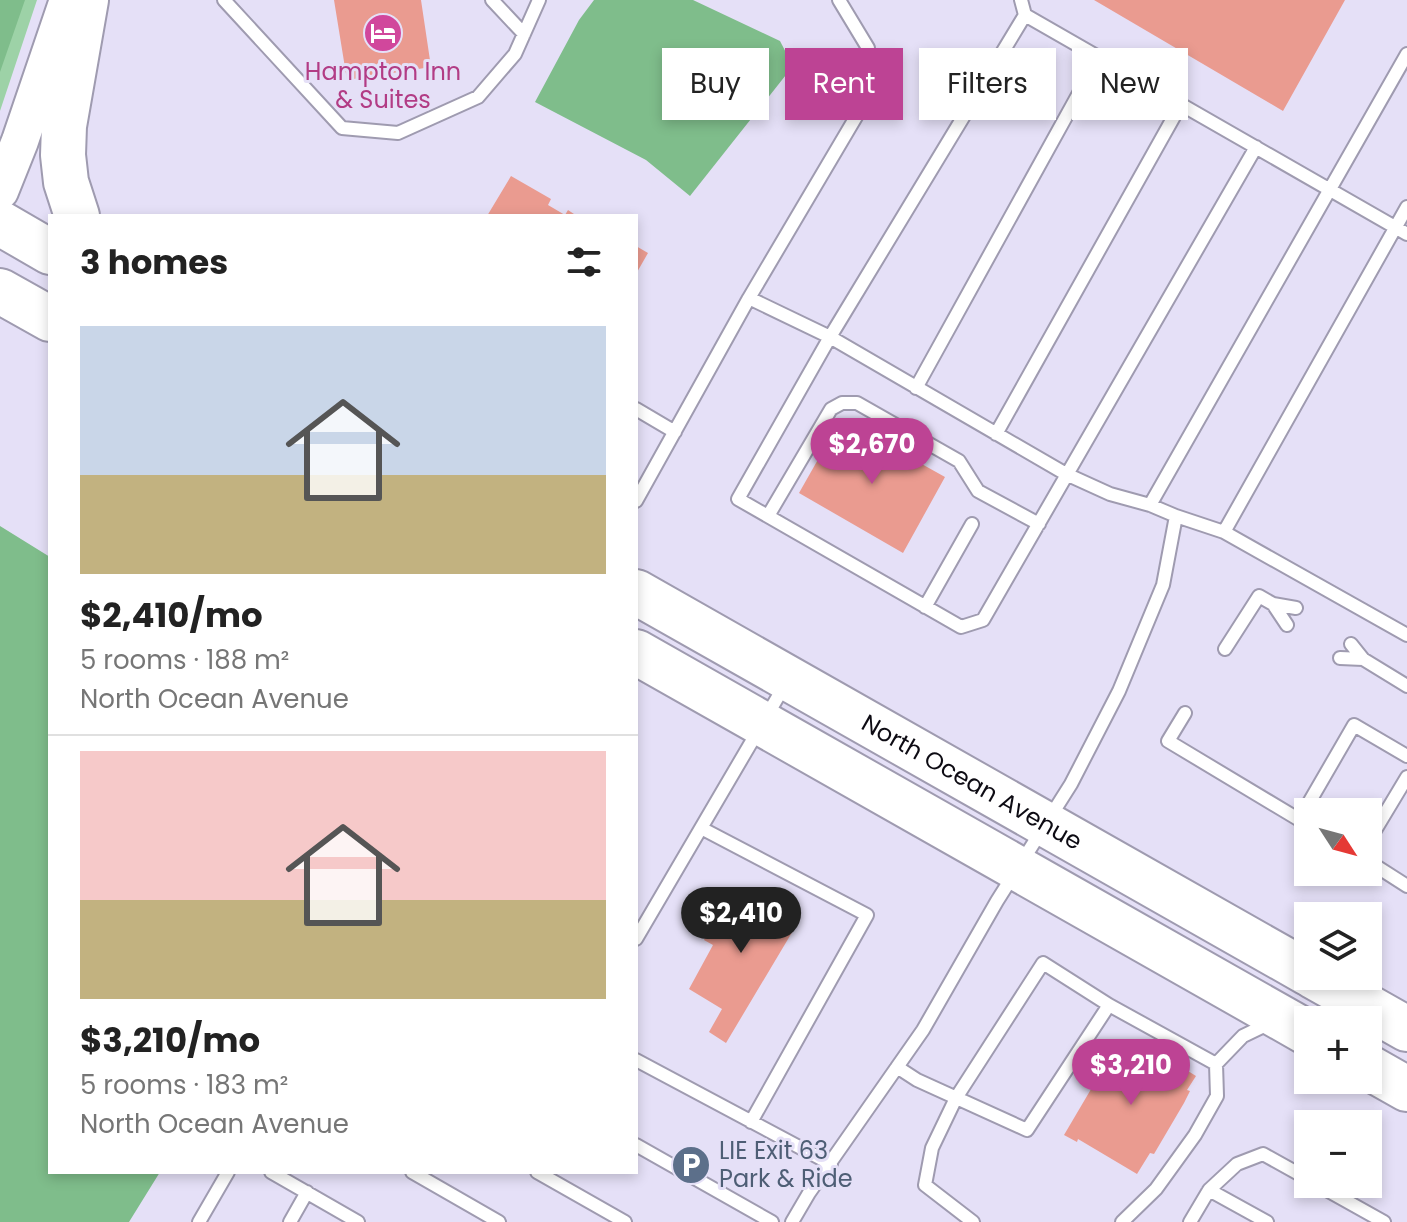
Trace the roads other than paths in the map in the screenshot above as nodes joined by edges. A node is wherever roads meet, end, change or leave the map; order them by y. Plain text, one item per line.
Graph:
1 (68, 0) edge
2 (86, 0) edge
3 (224, 0) edge
4 (492, 0) edge
5 (539, 0) edge
6 (839, 0) edge
7 (1021, 0) edge
8 (1025, 15) junction
9 (524, 34) junction
10 (1083, 48) edge
11 (1407, 54) edge
12 (1072, 106) edge
13 (1188, 108) edge
14 (1172, 120) edge
15 (1256, 147) junction
16 (1331, 188) junction
17 (0, 191) edge
18 (1407, 207) edge
19 (76, 214) edge
20 (0, 223) edge
21 (1401, 230) edge
22 (48, 251) edge
23 (0, 291) edge
24 (749, 298) junction
25 (48, 318) edge
26 (830, 337) junction
27 (916, 388) junction
28 (638, 410) edge
29 (675, 432) junction
30 (996, 434) junction
31 (1066, 474) junction
32 (638, 497) edge
33 (1150, 505) junction
34 (768, 516) junction
35 (1176, 516) junction
36 (972, 524) dead end
37 (1039, 524) junction
38 (1224, 532) junction
39 (638, 593) edge
40 (1273, 604) junction
41 (925, 607) junction
42 (1296, 608) dead end
43 (1287, 625) dead end
44 (1407, 635) edge
45 (1351, 644) dead end
46 (1225, 649) dead end
47 (638, 653) edge
48 (1340, 658) dead end
49 (1363, 659) junction
50 (788, 679) junction
51 (1407, 686) edge
52 (1185, 713) dead end
53 (762, 723) junction
54 (1407, 756) edge
55 (1407, 777) edge
56 (1316, 798) edge
57 (1294, 816) edge
58 (1382, 819) edge
59 (1045, 825) junction
60 (701, 828) junction
61 (1018, 868) junction
62 (1382, 870) edge
63 (1407, 886) edge
64 (638, 936) edge
65 (1294, 966) edge
66 (1337, 990) edge
67 (1109, 1005) junction
68 (1294, 1024) edge
69 (1294, 1025) edge
70 (1407, 1029) edge
71 (638, 1061) edge
72 (1216, 1064) junction
73 (897, 1067) junction
74 (1382, 1075) edge
75 (1407, 1089) edge
76 (956, 1098) junction
77 (751, 1122) junction
78 (638, 1146) edge
79 (831, 1164) junction
80 (1294, 1171) edge
81 (227, 1174) edge
82 (275, 1174) edge
83 (415, 1174) edge
84 (541, 1174) edge
85 (1209, 1190) junction
86 (307, 1192) junction
87 (1341, 1198) edge
88 (199, 1222) edge
89 (290, 1222) edge
90 (358, 1222) edge
91 (499, 1222) edge
92 (625, 1222) edge
93 (772, 1222) edge
94 (792, 1222) edge
95 (973, 1222) edge
96 (1122, 1222) edge
97 (1190, 1222) edge
98 (1267, 1222) edge
99 (1384, 1222) edge

1 - 17 main road
2 - 19 highway
3 - 9 lane
4 - 9 lane
5 - 9 lane
6 - 24 lane
7 - 8 lane
8 - 10 lane
8 - 26 lane
11 - 16 lane
12 - 27 lane
13 - 15 lane
14 - 30 lane
15 - 16 lane
15 - 31 lane
16 - 21 lane
16 - 33 lane
18 - 21 lane
20 - 22 highway
21 - 38 lane
23 - 25 highway
24 - 26 lane
24 - 29 lane
26 - 27 lane
26 - 34 lane
27 - 30 lane
28 - 29 lane
29 - 32 lane
30 - 31 lane
31 - 33 lane
31 - 37 lane
33 - 35 lane
34 - 37 lane
34 - 41 lane
35 - 38 lane
35 - 59 lane
36 - 41 lane
37 - 41 lane
38 - 44 lane
39 - 50 highway, North Ocean Avenue
40 - 42 lane
40 - 43 lane
40 - 46 lane
45 - 49 lane
47 - 53 highway, North Ocean Avenue
48 - 49 lane
49 - 51 lane
50 - 53 lane
50 - 59 highway, North Ocean Avenue
52 - 57 lane
53 - 60 lane
53 - 61 highway, North Ocean Avenue
54 - 56 lane
55 - 58 lane
59 - 61 lane
59 - 65 highway, North Ocean Avenue
60 - 64 lane
60 - 77 lane
61 - 68 highway, North Ocean Avenue
61 - 73 lane
62 - 63 lane
66 - 70 highway, North Ocean Avenue
67 - 72 lane
67 - 76 lane
67 - 76 lane
69 - 72 lane
71 - 77 lane
72 - 96 lane
73 - 76 lane
73 - 79 lane
74 - 75 highway
76 - 95 lane
77 - 79 lane
78 - 93 lane
79 - 94 lane
80 - 85 lane
81 - 88 lane
82 - 86 lane
83 - 91 lane
84 - 92 lane
85 - 97 lane
85 - 98 lane
86 - 89 lane
86 - 90 lane
87 - 99 lane

